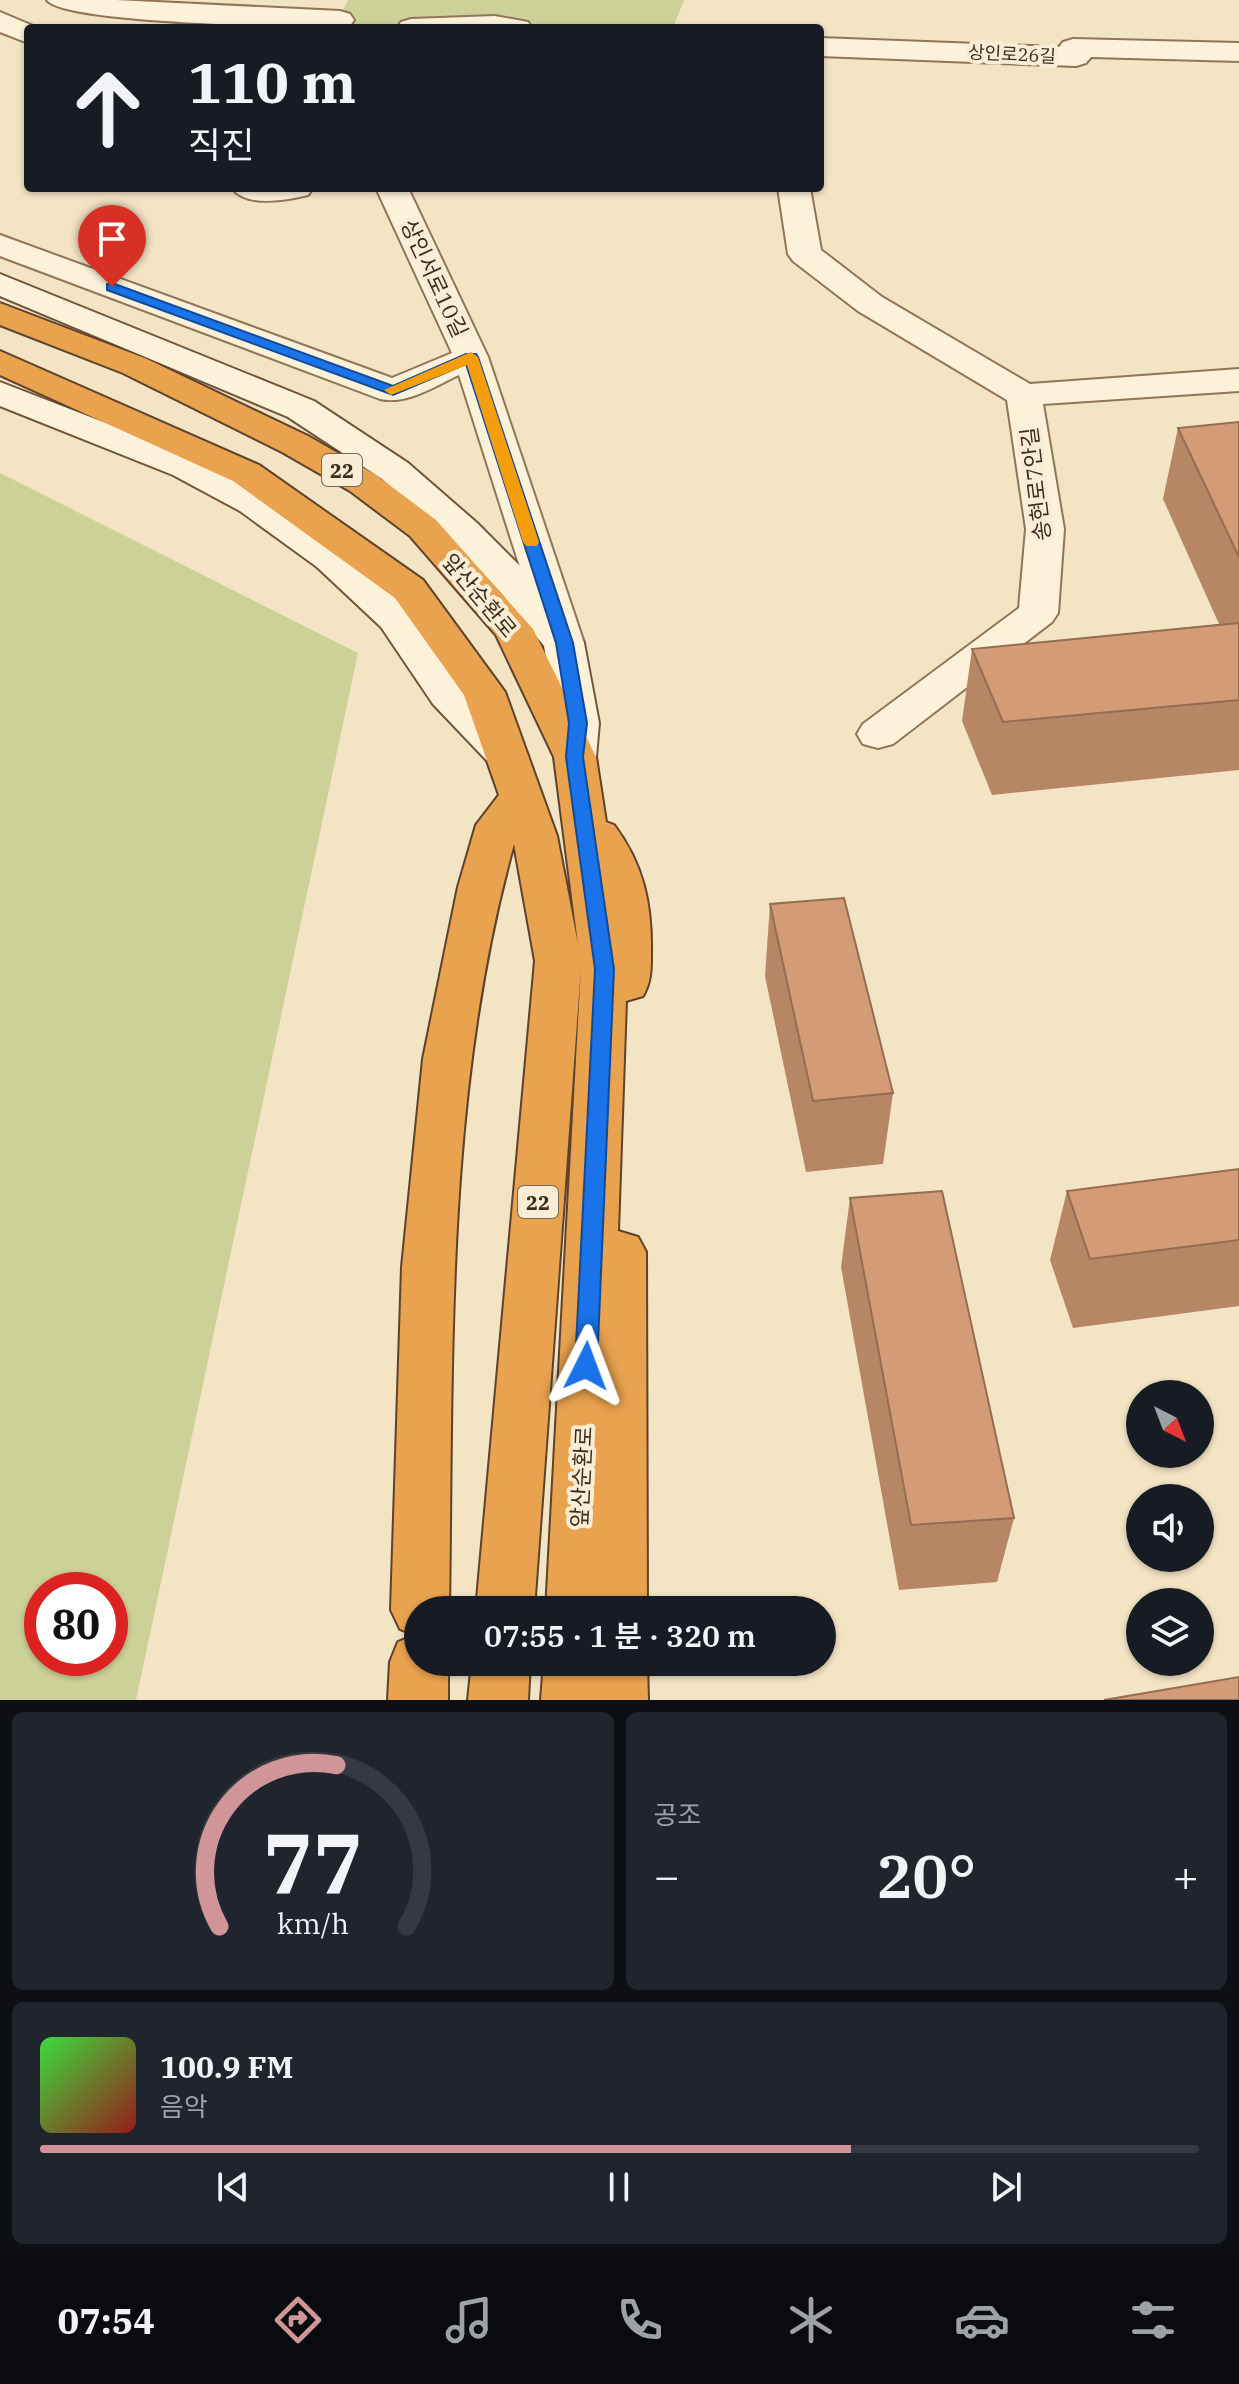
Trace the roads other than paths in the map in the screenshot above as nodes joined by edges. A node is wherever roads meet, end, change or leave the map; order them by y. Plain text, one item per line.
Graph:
1 (10, 0) edge
2 (61, 0) edge
3 (0, 13) edge
4 (342, 16) edge
5 (0, 21) edge
6 (200, 21) edge
7 (24, 32) edge
8 (824, 47) edge
9 (1239, 52) edge
10 (394, 192) edge
11 (795, 192) edge
12 (0, 245) edge
13 (0, 284) edge
14 (0, 313) edge
15 (471, 357) junction
16 (0, 362) edge
17 (1239, 380) edge
18 (0, 393) edge
19 (1024, 395) junction
20 (564, 643) junction
21 (878, 734) dead end
22 (575, 757) junction
23 (514, 777) junction
24 (584, 819) junction
25 (420, 1596) edge
26 (506, 1596) edge
27 (576, 1596) edge
28 (618, 1596) edge
29 (419, 1676) edge
30 (500, 1676) edge
31 (572, 1676) edge
32 (618, 1676) edge
33 (418, 1700) edge
34 (498, 1700) edge
35 (571, 1700) edge
36 (618, 1700) edge

1 - 3 street
2 - 6 street
4 - 6 street
5 - 7 street
8 - 9 street, 상인로26길
10 - 15 street, 상인서로10길
11 - 19 street, 송현로7안길
12 - 15 street
13 - 20 street
14 - 22 highway, 앞산순환로 / 22
15 - 20 street, 상인서로10길
16 - 23 highway, 22
17 - 19 street, 송현로7안길
18 - 23 street
19 - 21 street, 송현로7안길
20 - 22 street, 상인서로10길
22 - 24 highway, 앞산순환로 / 22
23 - 25 highway
23 - 26 highway, 22
24 - 27 highway, 앞산순환로 / 22
24 - 28 highway
29 - 33 highway
30 - 34 highway
31 - 35 highway
32 - 36 highway

